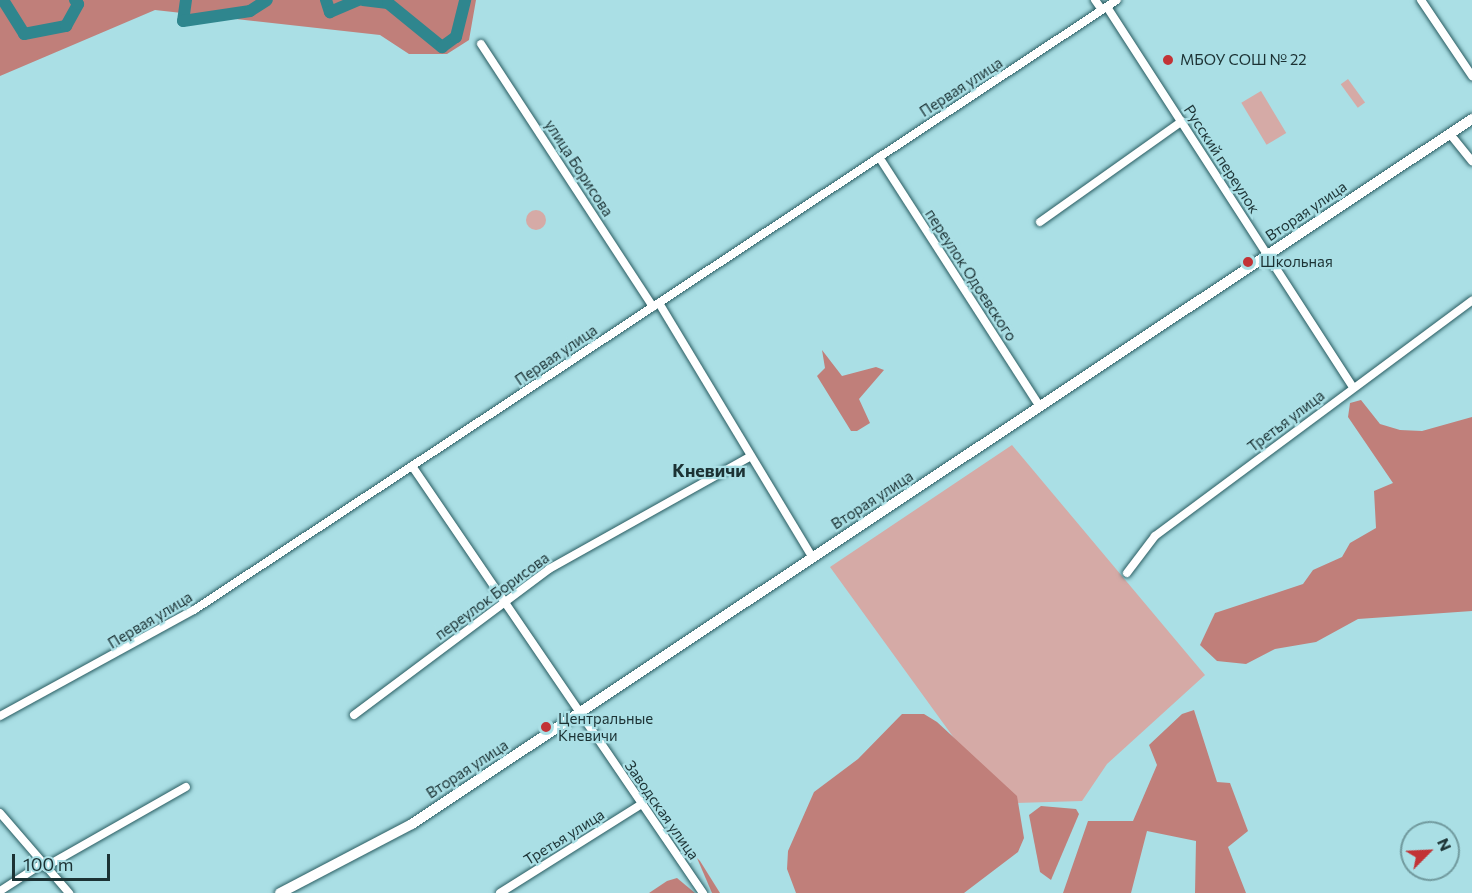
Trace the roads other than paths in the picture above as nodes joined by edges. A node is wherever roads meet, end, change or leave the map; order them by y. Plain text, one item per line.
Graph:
1 (1095, 0) edge
2 (1117, 0) edge
3 (1421, 0) edge
4 (1104, 9) junction
5 (482, 44) dead end
6 (1472, 76) edge
7 (1472, 119) edge
8 (1182, 121) junction
9 (1450, 134) junction
10 (879, 157) junction
11 (1472, 161) edge
12 (1040, 222) dead end
13 (1268, 254) junction
14 (1472, 301) edge
15 (656, 305) junction
16 (1353, 387) junction
17 (1040, 407) junction
18 (748, 458) junction
19 (412, 466) junction
20 (812, 557) junction
21 (1127, 573) dead end
22 (507, 602) junction
23 (354, 715) dead end
24 (578, 715) junction
25 (0, 716) edge
26 (186, 787) dead end
27 (642, 804) junction
28 (0, 813) edge
29 (44, 865) junction
30 (0, 891) edge
31 (69, 893) edge
32 (280, 893) edge
33 (500, 893) edge
34 (703, 893) edge

1 - 4 street, Русский переулок
2 - 4 street, Первая улица
3 - 6 street
4 - 8 street, Русский переулок
4 - 10 street, Первая улица
5 - 15 street, улица Борисова
7 - 9 main road, Вторая улица
8 - 12 street
8 - 13 street, Русский переулок
9 - 11 street
9 - 13 main road, Вторая улица
10 - 15 street, Первая улица
10 - 17 street, переулок Одоевского
13 - 16 street, Русский переулок
13 - 17 main road, Вторая улица
14 - 16 street, Третья улица
15 - 18 street
15 - 19 street, Первая улица
16 - 21 street, Третья улица
17 - 20 main road, Вторая улица
18 - 20 street
18 - 22 street, переулок Борисова
19 - 22 street, Заводская улица
19 - 25 street, Первая улица
20 - 24 main road, Вторая улица
22 - 23 street, переулок Борисова
22 - 24 street, Заводская улица
24 - 27 street, Заводская улица
24 - 32 main road, Вторая улица
26 - 29 street
27 - 33 street, Третья улица
27 - 34 street, Заводская улица
28 - 29 street
29 - 30 street
29 - 31 street

